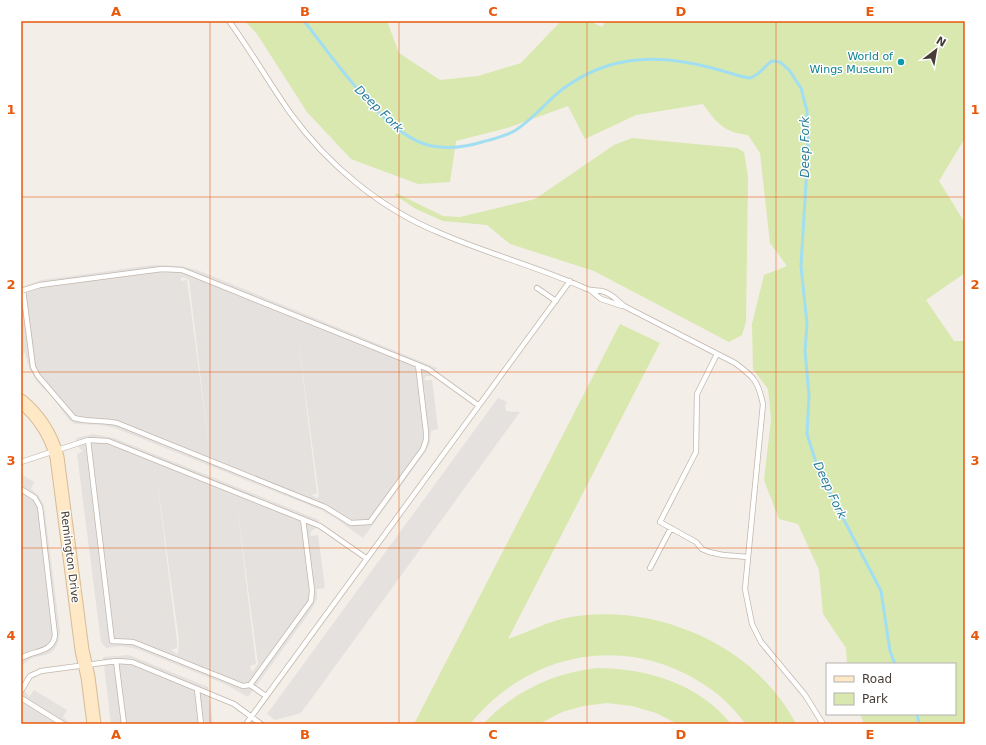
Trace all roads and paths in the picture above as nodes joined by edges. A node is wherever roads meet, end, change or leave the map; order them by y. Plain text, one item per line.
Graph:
1 (229, 21) edge
2 (570, 281) junction
3 (537, 288) dead end
4 (590, 290) junction
5 (22, 291) edge
6 (556, 301) junction
7 (624, 306) junction
8 (717, 354) junction
9 (418, 365) junction
10 (21, 401) edge
11 (478, 405) junction
12 (88, 440) junction
13 (55, 450) junction
14 (21, 462) edge
15 (21, 489) edge
16 (303, 519) junction
17 (671, 528) junction
18 (748, 557) junction
19 (366, 558) junction
20 (650, 568) dead end
21 (21, 658) edge
22 (116, 661) junction
23 (85, 665) junction
24 (250, 685) junction
25 (197, 689) junction
26 (21, 691) edge
27 (266, 696) junction
28 (21, 698) edge
29 (251, 717) junction
30 (63, 724) edge
31 (94, 724) edge
32 (124, 724) edge
33 (201, 724) edge
34 (246, 724) edge
35 (260, 724) edge
36 (823, 724) edge

1 - 2 lane
2 - 4 lane
2 - 6 lane
3 - 6 lane
4 - 7 lane
4 - 7 lane
5 - 9 lane
5 - 9 lane
6 - 11 lane
7 - 8 lane
8 - 17 lane
8 - 18 lane
9 - 11 lane
10 - 13 street, Remington Drive
11 - 19 lane
12 - 13 lane
12 - 16 lane
12 - 24 lane
13 - 14 lane
13 - 23 street, Remington Drive
15 - 21 lane
16 - 19 lane
16 - 24 lane
17 - 18 lane
17 - 20 lane
18 - 36 lane
19 - 27 lane
22 - 23 lane
22 - 25 lane
22 - 32 lane
23 - 26 lane
23 - 31 street, Remington Drive
24 - 27 lane
25 - 29 lane
25 - 33 lane
27 - 29 lane
28 - 30 lane
29 - 34 lane
29 - 35 lane

